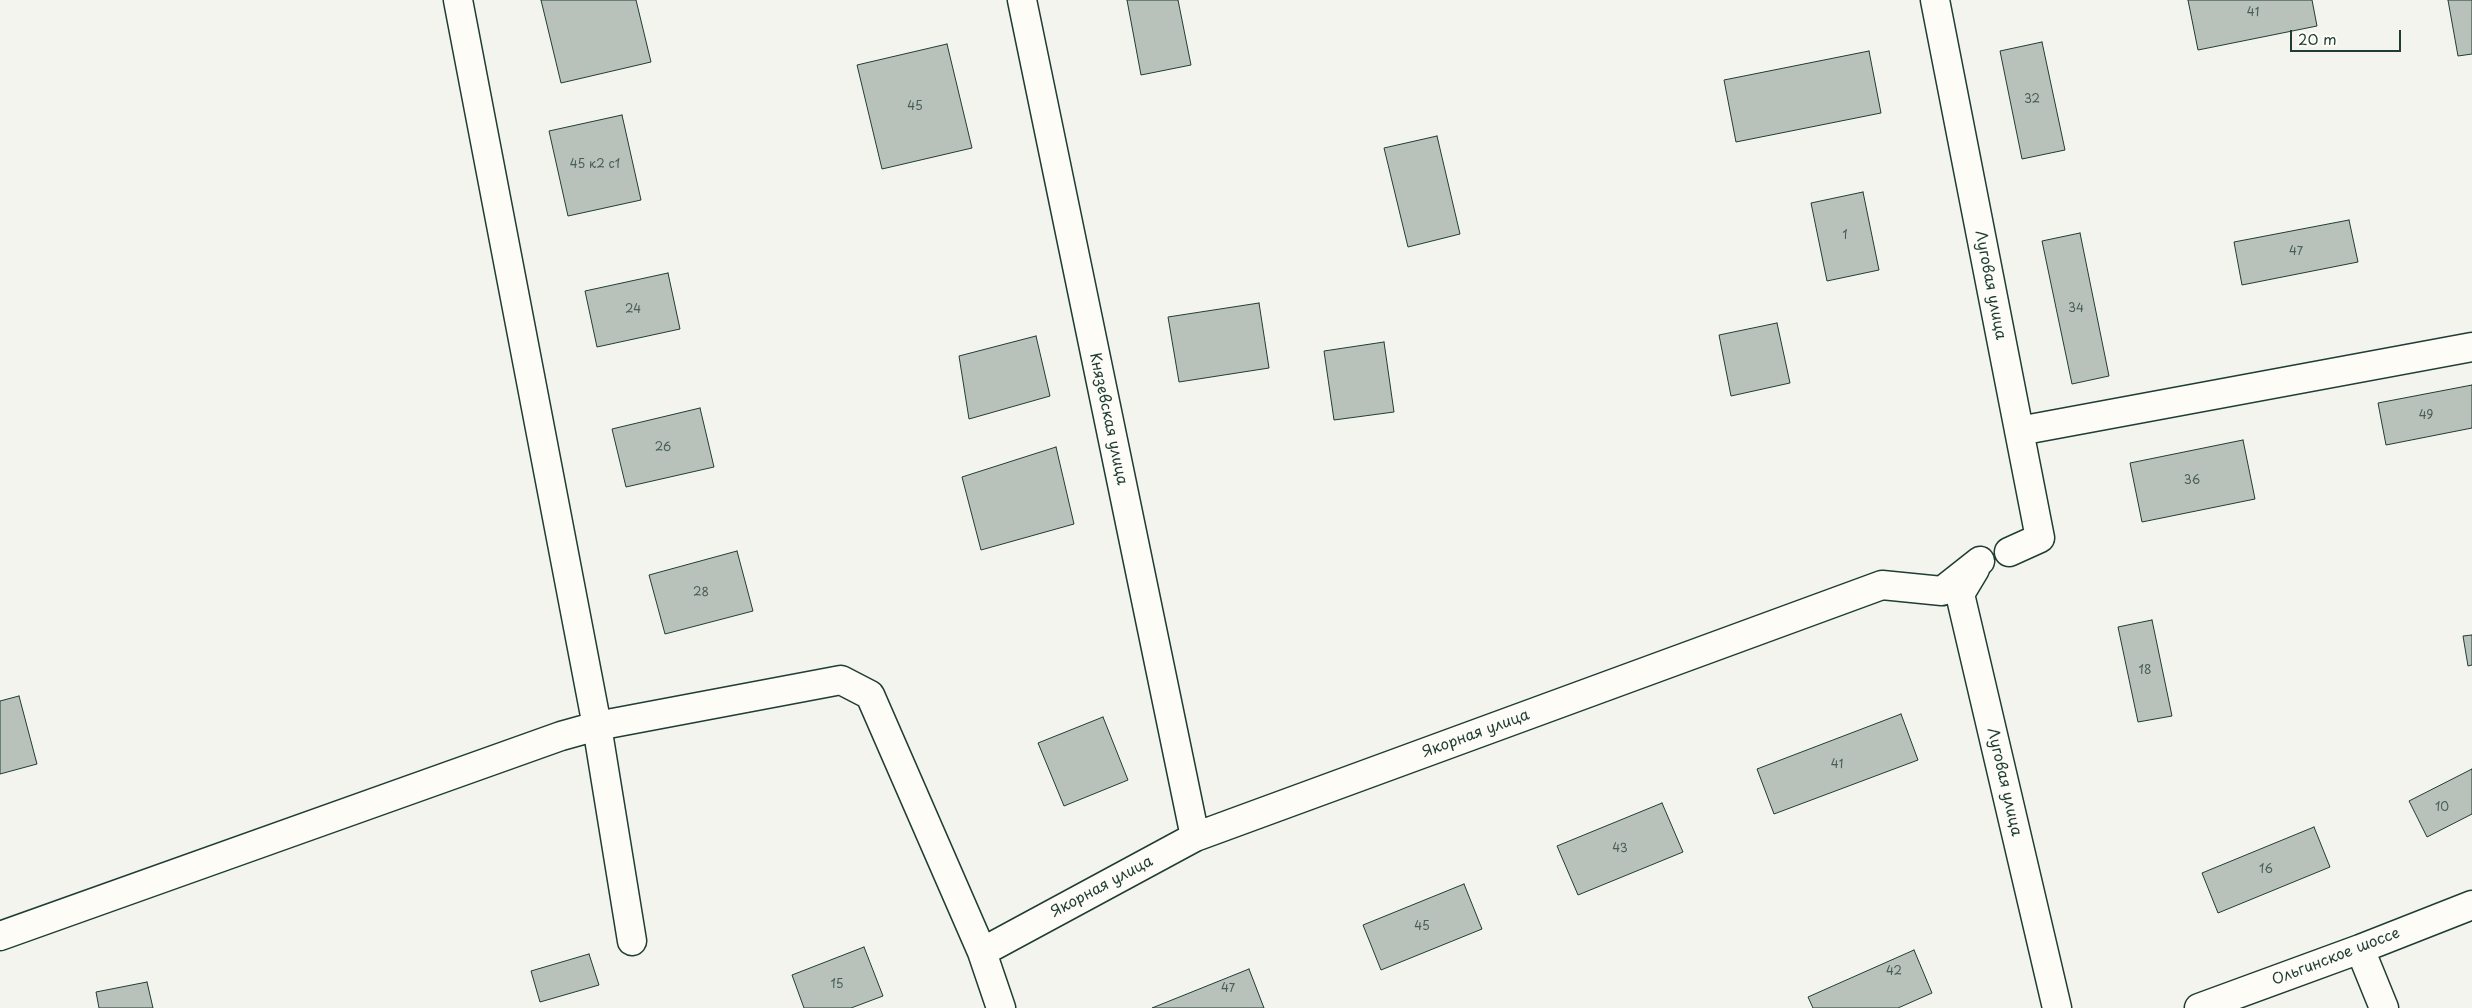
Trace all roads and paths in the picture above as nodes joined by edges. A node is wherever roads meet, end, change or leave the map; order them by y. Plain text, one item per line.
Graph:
1 (458, 0) edge
2 (1022, 0) edge
3 (1934, 0) edge
4 (2472, 347) edge
5 (2019, 431) junction
6 (2010, 552) dead end
7 (1980, 561) joint
8 (597, 726) junction
9 (1194, 838) junction
10 (2472, 905) edge
11 (0, 936) edge
12 (632, 941) dead end
13 (2360, 949) junction
14 (982, 952) junction
15 (1000, 1008) edge
16 (2056, 1008) edge
17 (2199, 1008) edge
18 (2384, 1008) edge

1 - 8 street
2 - 9 street, Князевская улица
3 - 5 street, Луговая улица
4 - 5 street
5 - 6 street, Луговая улица
7 - 9 street, Якорная улица
7 - 16 street, Луговая улица
8 - 11 street
8 - 12 street
8 - 14 street
9 - 14 street, Якорная улица
10 - 13 street, Ольгинское шоссе
13 - 17 street, Ольгинское шоссе
13 - 18 street
14 - 15 street

